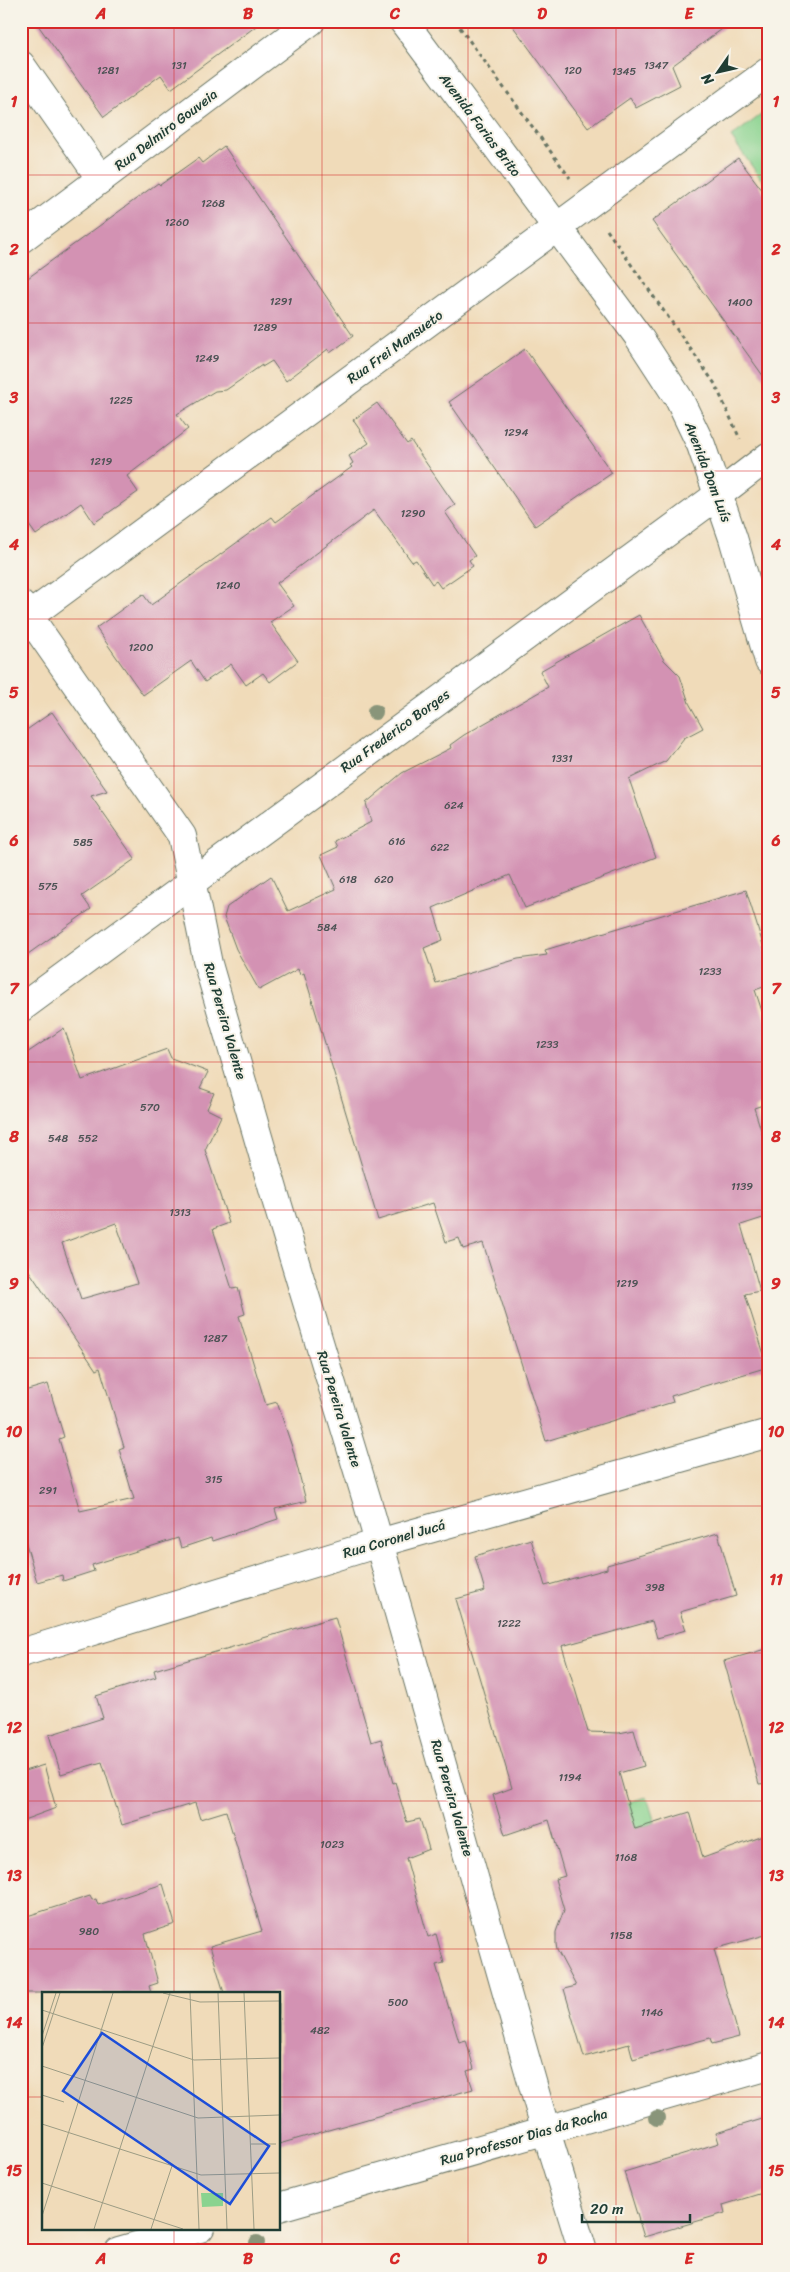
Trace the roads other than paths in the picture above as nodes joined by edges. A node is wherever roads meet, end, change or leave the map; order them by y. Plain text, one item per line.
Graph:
1 (311, 21) edge
2 (403, 21) edge
3 (21, 65) edge
4 (769, 71) edge
5 (102, 179) junction
6 (557, 228) junction
7 (21, 239) edge
8 (769, 456) edge
9 (718, 495) junction
10 (24, 614) edge
11 (769, 661) edge
12 (191, 882) junction
13 (21, 1008) edge
14 (769, 1433) edge
15 (379, 1543) junction
16 (21, 1653) edge
17 (769, 2066) edge
18 (546, 2131) junction
19 (280, 2206) edge
20 (193, 2230) edge
21 (119, 2251) edge
22 (583, 2251) edge

1 - 5 street, Rua Delmiro Gouveia
2 - 6 street, Avenida Farias Brito
3 - 5 street
4 - 6 street, Rua Frei Mansueto
5 - 7 street, Rua Delmiro Gouveia
6 - 9 street, Avenida Dom Luís
6 - 10 street, Rua Frei Mansueto
8 - 9 street, Rua Frederico Borges
9 - 11 street, Avenida Dom Luís
9 - 12 street, Rua Frederico Borges
10 - 12 street, Rua Pereira Valente
12 - 13 street, Rua Frederico Borges
12 - 15 street, Rua Pereira Valente
14 - 15 street, Rua Coronel Jucá
15 - 16 street, Rua Coronel Jucá
15 - 18 street, Rua Pereira Valente
17 - 18 street, Rua Professor Dias da Rocha
18 - 19 street, Rua Professor Dias da Rocha
18 - 22 street, Rua Pereira Valente
20 - 21 street

